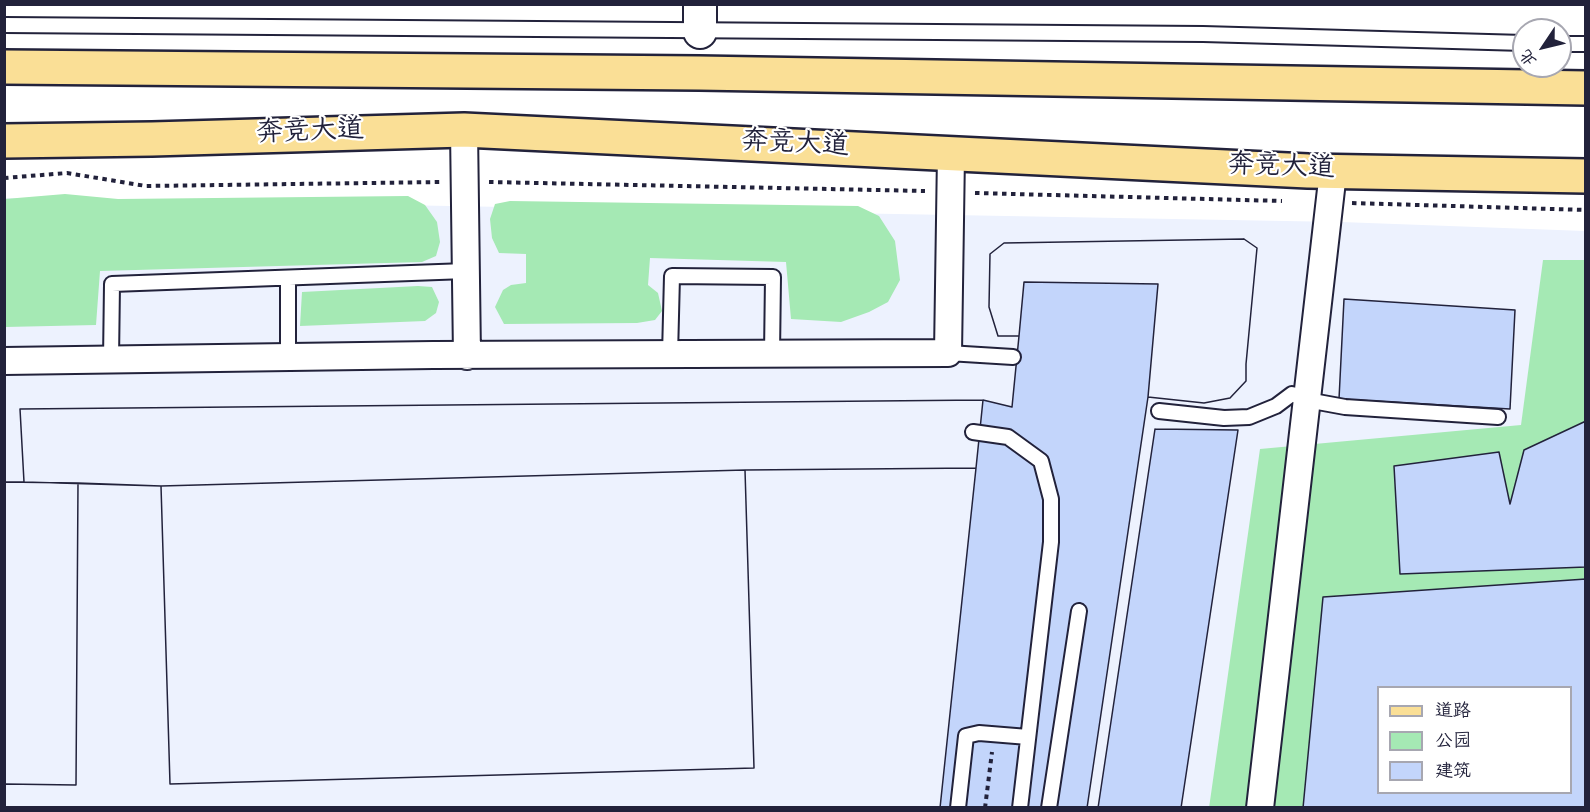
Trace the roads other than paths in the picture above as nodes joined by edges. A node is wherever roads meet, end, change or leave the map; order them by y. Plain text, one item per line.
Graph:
1 (700, 18) edge
2 (4, 25) edge
3 (1512, 43) edge
4 (4, 67) edge
5 (1586, 88) edge
6 (464, 130) junction
7 (4, 141) edge
8 (951, 154) junction
9 (1586, 176) edge
10 (1331, 187) junction
11 (466, 271) junction
12 (288, 278) junction
13 (948, 353) junction
14 (670, 354) junction
15 (772, 354) junction
16 (467, 356) junction
17 (288, 357) junction
18 (1012, 357) dead end
19 (111, 360) junction
20 (4, 361) edge
21 (1307, 400) junction
22 (1159, 411) dead end
23 (1498, 417) dead end
24 (973, 432) dead end
25 (1079, 610) dead end
26 (1028, 737) junction
27 (958, 807) edge
28 (1020, 807) edge
29 (1049, 807) edge
30 (1260, 807) edge

1 - 2 lane
1 - 3 lane
4 - 5 main road
6 - 7 main road, 奔竞大道
6 - 8 main road, 奔竞大道
6 - 11 street
8 - 10 main road, 奔竞大道
8 - 13 street
9 - 10 main road, 奔竞大道
10 - 21 street
11 - 12 lane
11 - 16 street
12 - 17 lane
12 - 19 lane
13 - 15 street
13 - 18 lane
14 - 15 street
14 - 15 lane
14 - 16 street
16 - 17 street
17 - 19 street
19 - 20 street
21 - 22 lane
21 - 23 lane
21 - 30 street
24 - 26 lane
25 - 29 lane
26 - 27 lane
26 - 28 lane

